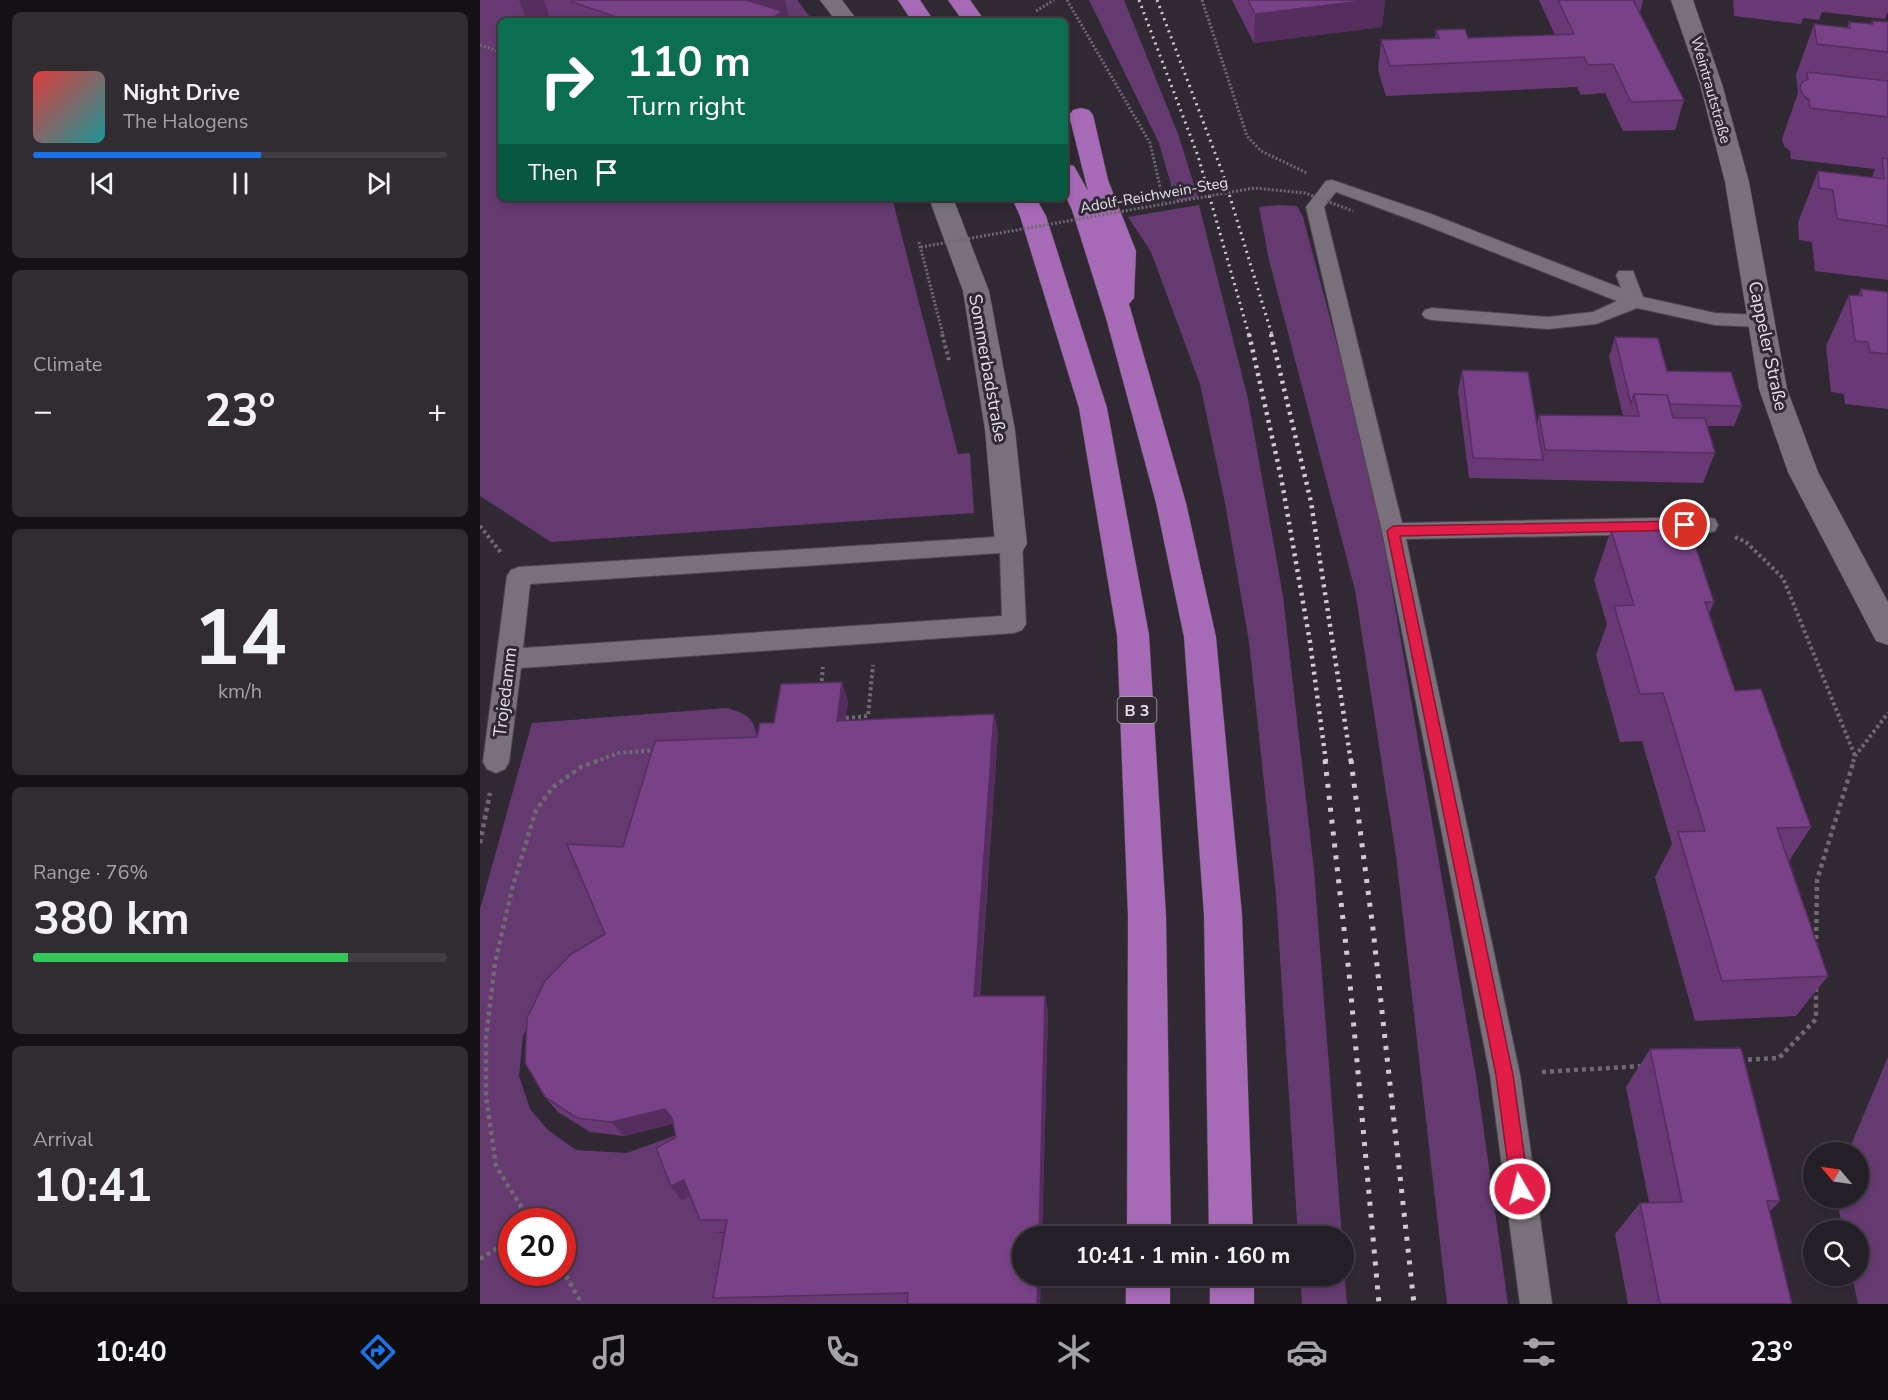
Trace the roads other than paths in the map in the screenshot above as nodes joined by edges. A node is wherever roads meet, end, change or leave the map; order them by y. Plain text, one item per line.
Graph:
1 (831, 0) edge
2 (909, 0) edge
3 (959, 0) edge
4 (1682, 0) edge
5 (845, 18) edge
6 (921, 18) edge
7 (972, 18) edge
8 (1081, 115) dead end
9 (1068, 177) edge
10 (1737, 182) joint
11 (942, 201) edge
12 (1026, 201) edge
13 (1626, 275) dead end
14 (1635, 301) junction
15 (1432, 314) dead end
16 (1120, 318) junction
17 (1760, 321) junction
18 (1707, 525) dead end
19 (1393, 531) junction
20 (1011, 544) junction
21 (1888, 632) edge
22 (508, 659) junction
23 (496, 762) road end
24 (1149, 1226) edge
25 (1231, 1226) edge
26 (1148, 1286) edge
27 (1232, 1286) edge
28 (1148, 1304) edge
29 (1232, 1304) edge
30 (1536, 1304) edge

1 - 5 main road
2 - 6 highway
3 - 7 highway
4 - 10 main road, Weintrautstraße
8 - 16 highway
9 - 16 highway
10 - 17 main road, Cappeler Straße
11 - 20 main road, Sommerbadstraße
12 - 24 highway, B 3
13 - 14 lane
14 - 15 lane
14 - 17 lane
14 - 19 lane
16 - 25 highway
17 - 21 main road, Cappeler Straße
18 - 19 lane
19 - 30 lane
20 - 22 lane, Trojedamm
20 - 22 lane
22 - 23 lane, Trojedamm
26 - 28 highway
27 - 29 highway

